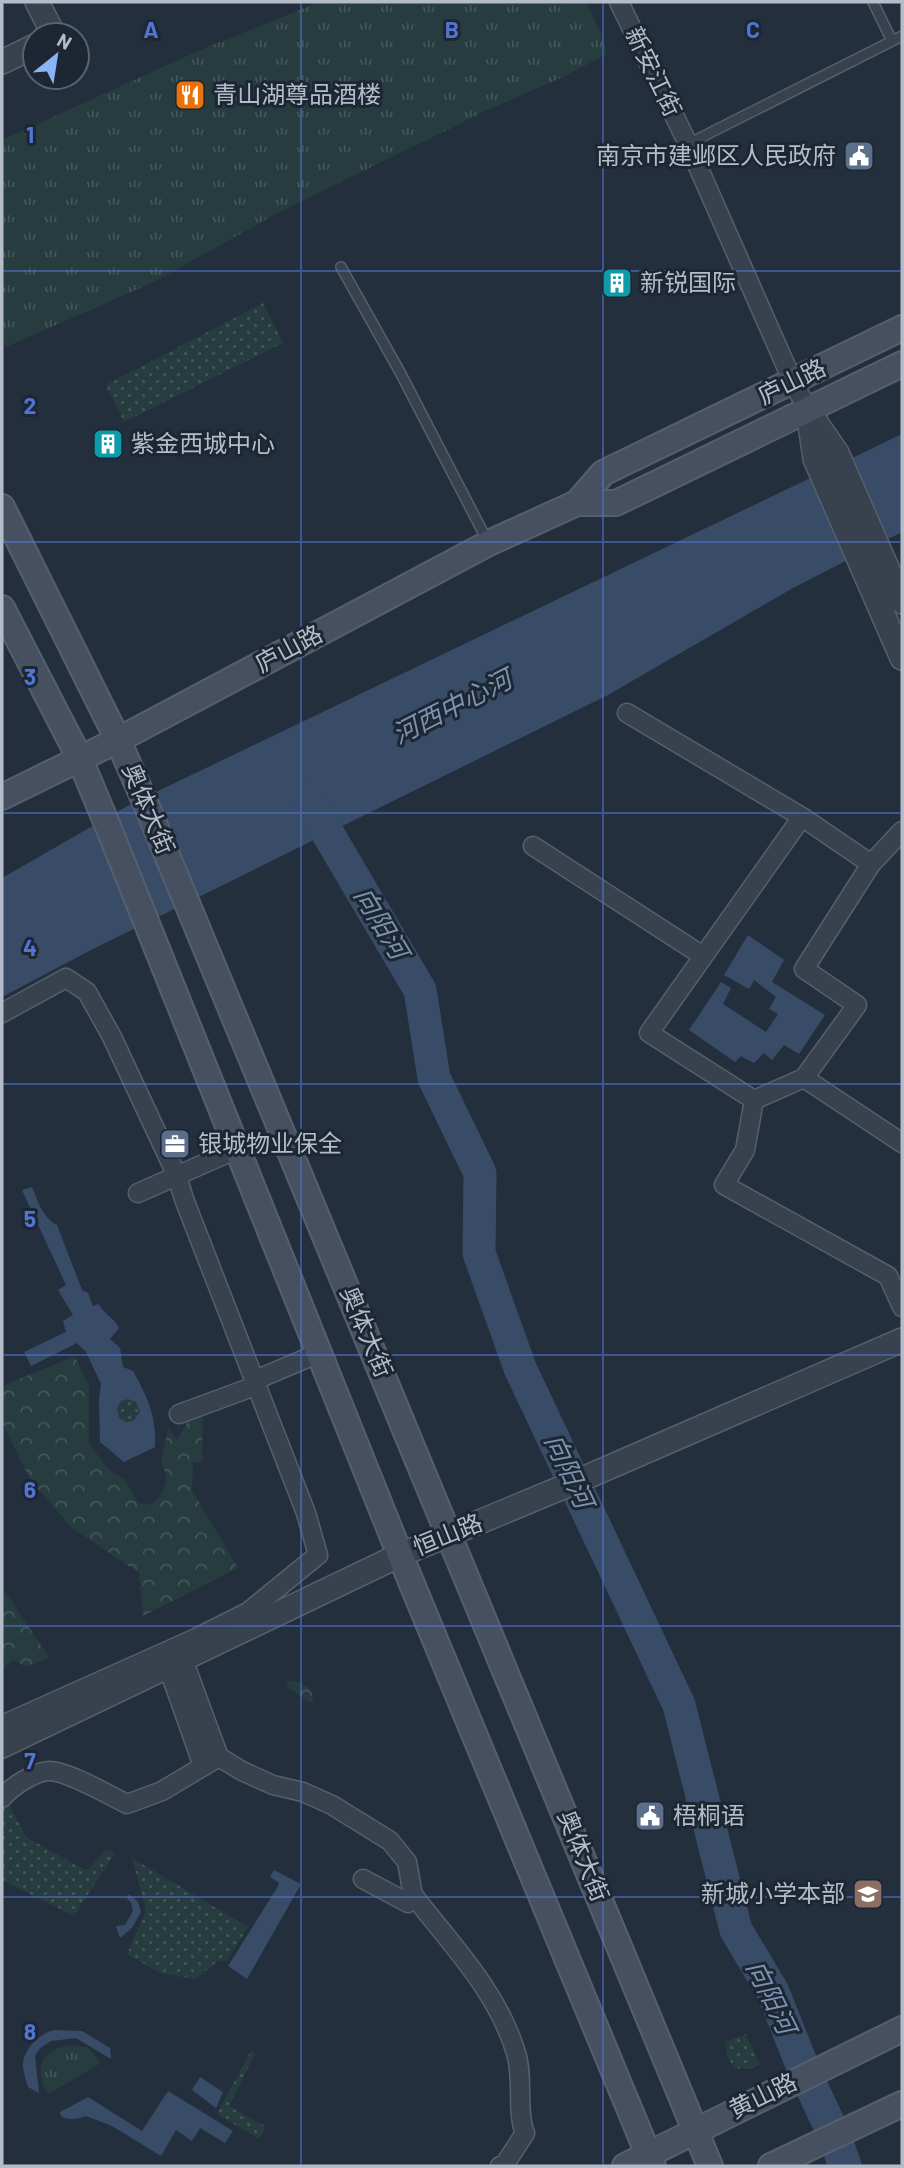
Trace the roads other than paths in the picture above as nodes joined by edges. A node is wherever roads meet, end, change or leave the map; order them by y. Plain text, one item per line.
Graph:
1 (37, 2) edge
2 (619, 2) edge
3 (873, 2) edge
4 (47, 21) edge
5 (902, 36) edge
6 (892, 41) junction
7 (21, 53) edge
8 (2, 62) edge
9 (688, 144) junction
10 (341, 267) dead end
11 (902, 328) edge
12 (902, 364) edge
13 (793, 382) junction
14 (808, 410) junction
15 (577, 503) junction
16 (2, 507) edge
17 (489, 544) junction
18 (879, 578) junction
19 (902, 602) edge
20 (2, 608) edge
21 (902, 657) edge
22 (626, 713) dead end
23 (118, 740) junction
24 (79, 757) junction
25 (2, 797) edge
26 (802, 817) junction
27 (902, 831) edge
28 (533, 846) dead end
29 (870, 864) junction
30 (703, 956) junction
31 (2, 1013) edge
32 (804, 1078) junction
33 (754, 1100) junction
34 (902, 1143) edge
35 (237, 1149) junction
36 (177, 1176) junction
37 (138, 1193) dead end
38 (895, 1273) edge
39 (902, 1307) edge
40 (902, 1340) edge
41 (319, 1353) junction
42 (254, 1383) junction
43 (179, 1414) dead end
44 (450, 1535) junction
45 (400, 1555) junction
46 (176, 1663) junction
47 (2, 1725) edge
48 (2, 1746) edge
49 (219, 1757) junction
50 (203, 1766) junction
51 (2, 1798) edge
52 (363, 1879) dead end
53 (413, 1895) junction
54 (902, 2029) edge
55 (902, 2104) edge
56 (696, 2129) junction
57 (651, 2160) edge
58 (500, 2166) edge
59 (625, 2166) edge
60 (710, 2166) edge
61 (771, 2166) edge

1 - 4 street
2 - 9 street, 新安江街
3 - 6 lane
5 - 6 lane
6 - 9 lane
7 - 8 street
9 - 13 street, 新安江街
10 - 17 lane
11 - 13 main road, 庐山路
12 - 14 main road, 庐山路
13 - 14 street, 新安江街
13 - 15 main road, 庐山路
14 - 15 main road, 庐山路
14 - 18 street, 新安江街
15 - 17 main road, 庐山路
16 - 23 main road, 奥体大街
17 - 23 main road, 庐山路
18 - 19 street, 新安江街
18 - 21 street, 新安江街
20 - 24 main road, 奥体大街
22 - 26 street
23 - 24 main road, 庐山路
23 - 44 main road, 奥体大街
24 - 25 main road, 庐山路
24 - 35 main road, 奥体大街
26 - 29 street
26 - 30 street
27 - 29 street
28 - 30 street
29 - 32 street
30 - 33 street
31 - 36 street
32 - 33 street
32 - 34 street
33 - 38 street
35 - 36 street
35 - 41 main road, 奥体大街
36 - 37 street
36 - 42 street
38 - 39 street
40 - 44 street, 恒山路
41 - 42 street
41 - 45 main road, 奥体大街
42 - 43 street
42 - 47 street
44 - 45 street, 恒山路
44 - 56 main road, 奥体大街
45 - 46 street, 恒山路
45 - 57 main road, 奥体大街
46 - 48 street, 恒山路
46 - 49 street
46 - 50 street
49 - 50 street
49 - 53 street
50 - 51 street
52 - 53 street
53 - 58 street
54 - 56 main road, 黄山路
55 - 61 main road
56 - 57 main road, 黄山路
56 - 60 main road, 奥体大街
57 - 59 main road, 黄山路

